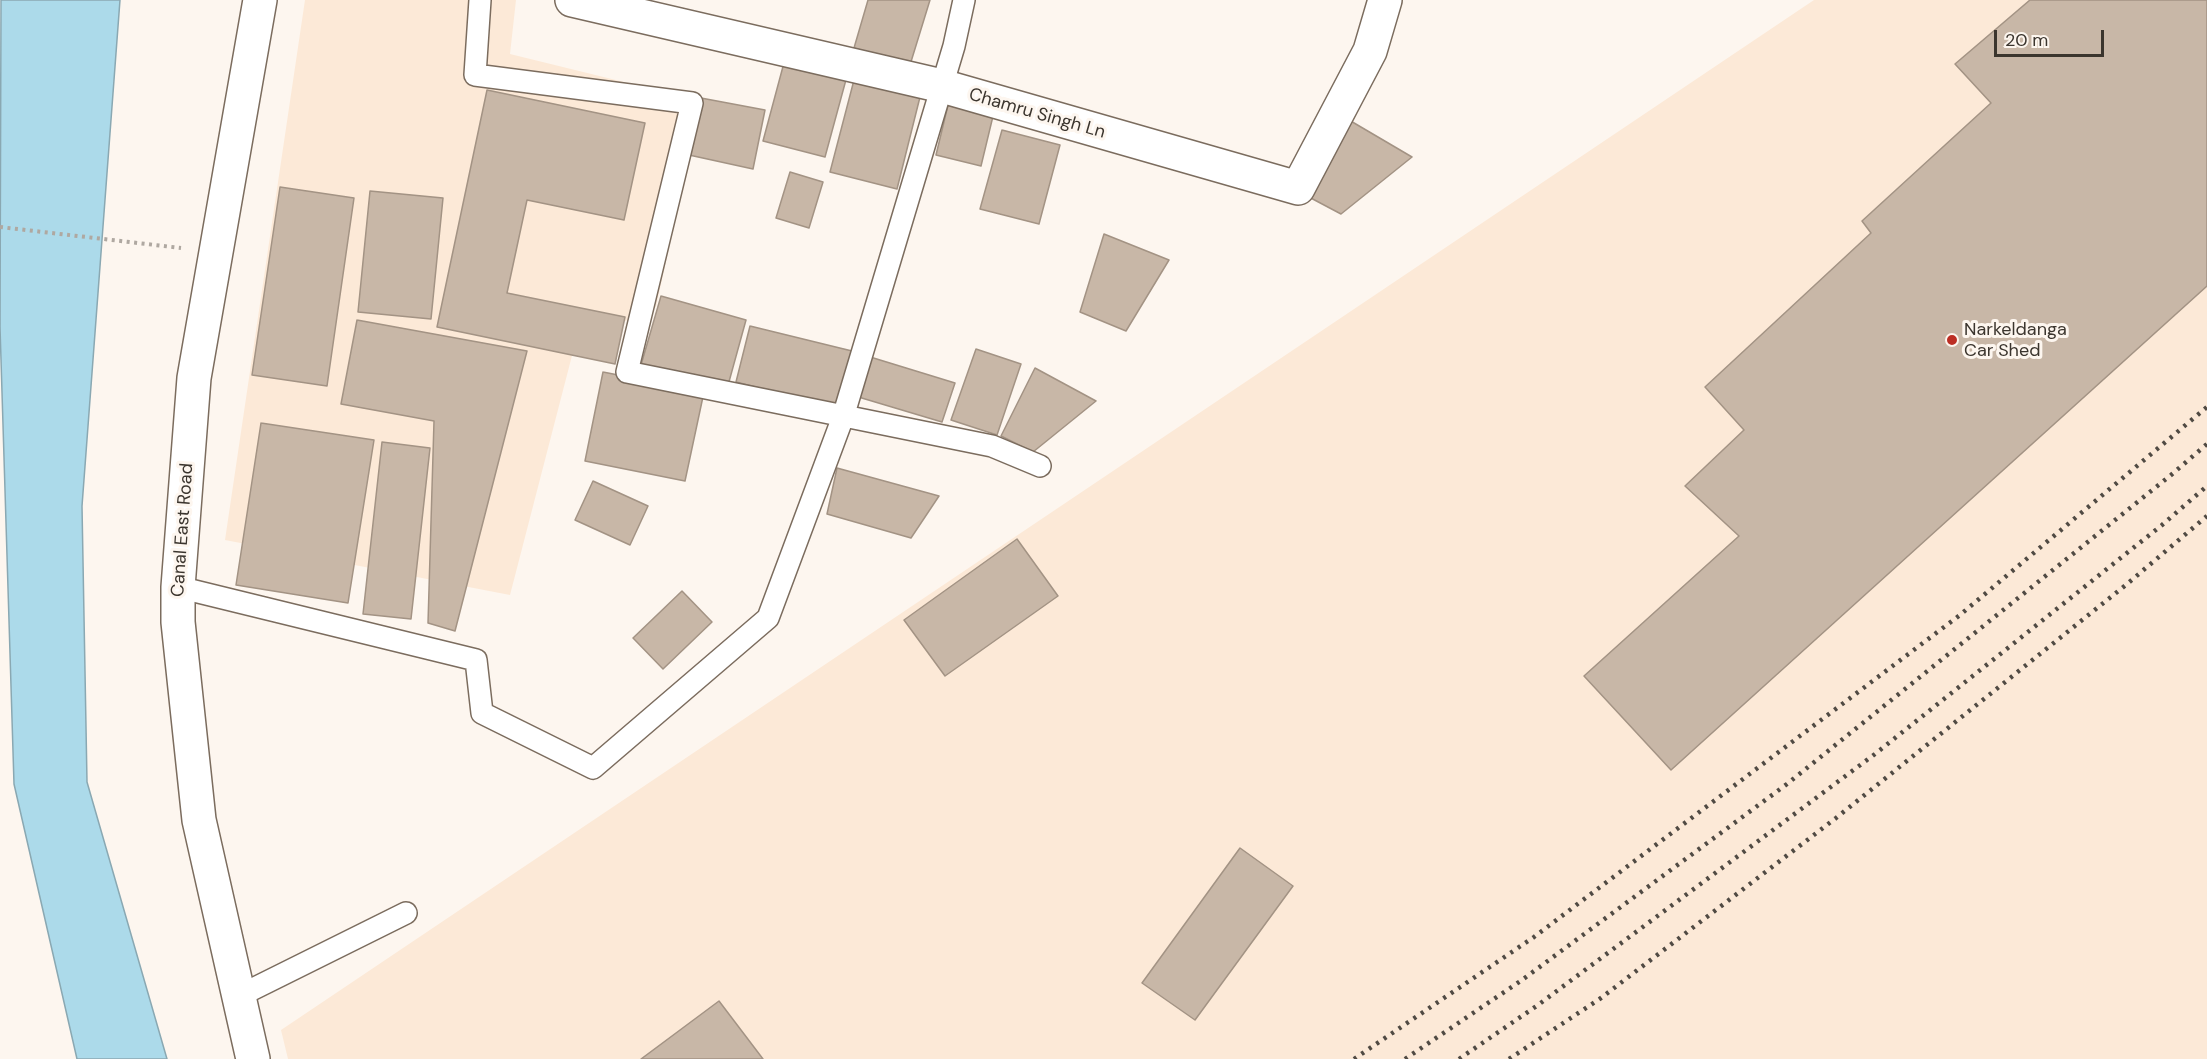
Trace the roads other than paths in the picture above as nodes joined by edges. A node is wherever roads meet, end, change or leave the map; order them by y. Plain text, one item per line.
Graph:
1 (260, 0) edge
2 (480, 0) edge
3 (572, 0) edge
4 (964, 0) edge
5 (1385, 0) edge
6 (942, 86) junction
7 (843, 417) junction
8 (1040, 465) dead end
9 (178, 587) junction
10 (406, 913) dead end
11 (239, 996) junction
12 (253, 1059) edge

1 - 9 main road, Canal East Road
2 - 7 lane
3 - 6 main road, Chamru Singh Ln
4 - 6 lane
5 - 6 main road, Chamru Singh Ln
6 - 7 lane
7 - 8 lane
7 - 9 lane
9 - 11 main road, Canal East Road
10 - 11 lane
11 - 12 main road, Canal East Road

